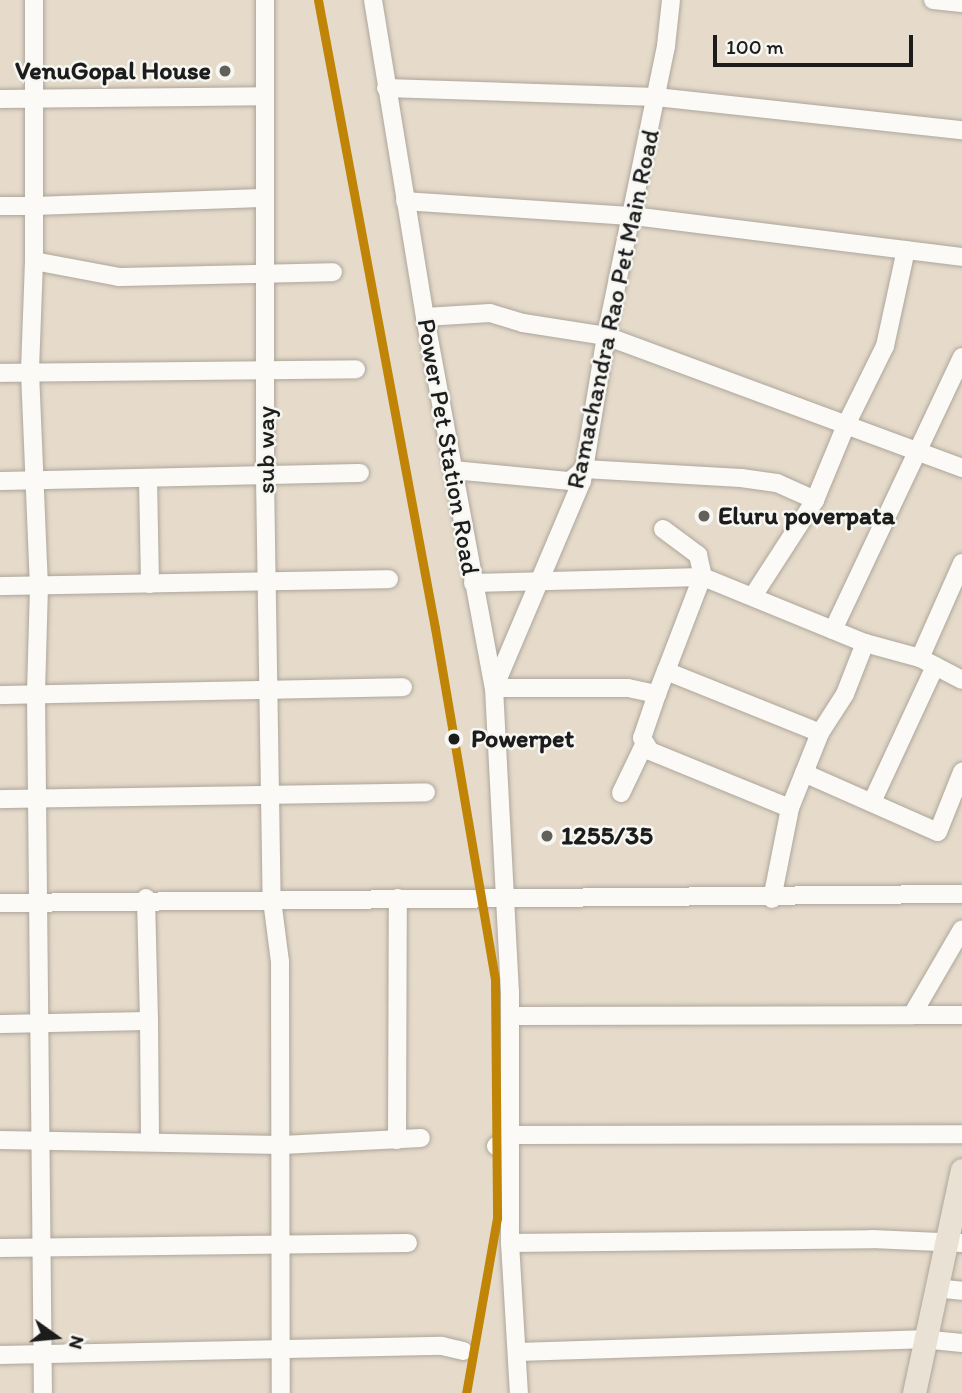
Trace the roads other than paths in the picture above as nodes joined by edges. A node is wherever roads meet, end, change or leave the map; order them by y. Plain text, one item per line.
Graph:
1 (34, 0) edge
2 (265, 0) edge
3 (373, 0) edge
4 (671, 0) edge
5 (933, 0) edge
6 (962, 3) edge
7 (386, 88) junction
8 (265, 96) junction
9 (656, 97) junction
10 (33, 98) junction
11 (0, 99) edge
12 (962, 131) edge
13 (262, 198) junction
14 (405, 201) junction
15 (0, 206) edge
16 (34, 206) junction
17 (633, 216) junction
18 (906, 250) junction
19 (962, 257) edge
20 (34, 261) junction
21 (333, 272) dead end
22 (265, 275) junction
23 (425, 317) junction
24 (606, 336) junction
25 (962, 357) edge
26 (356, 369) dead end
27 (30, 372) junction
28 (266, 372) junction
29 (0, 373) edge
30 (846, 425) junction
31 (916, 452) junction
32 (962, 468) edge
33 (584, 469) junction
34 (453, 470) junction
35 (360, 473) dead end
36 (265, 477) junction
37 (148, 479) junction
38 (36, 480) junction
39 (0, 481) edge
40 (814, 500) junction
41 (663, 529) dead end
42 (962, 563) edge
43 (703, 577) junction
44 (388, 579) dead end
45 (542, 582) junction
46 (267, 583) junction
47 (473, 583) junction
48 (150, 584) junction
49 (0, 586) edge
50 (39, 586) junction
51 (752, 596) junction
52 (833, 630) junction
53 (865, 643) junction
54 (927, 662) junction
55 (666, 671) junction
56 (962, 680) edge
57 (402, 687) dead end
58 (494, 688) junction
59 (271, 691) junction
60 (657, 694) junction
61 (0, 695) edge
62 (36, 695) junction
63 (820, 733) junction
64 (644, 745) junction
65 (962, 772) edge
66 (804, 773) junction
67 (426, 792) dead end
68 (621, 793) dead end
69 (271, 795) junction
70 (0, 799) edge
71 (38, 799) junction
72 (957, 799) edge
73 (872, 802) junction
74 (790, 808) junction
75 (962, 894) edge
76 (506, 895) junction
77 (146, 898) junction
78 (398, 898) junction
79 (772, 898) junction
80 (272, 900) junction
81 (0, 903) edge
82 (40, 903) junction
83 (962, 929) edge
84 (912, 1014) junction
85 (962, 1015) edge
86 (510, 1016) junction
87 (149, 1021) junction
88 (0, 1024) edge
89 (40, 1024) junction
90 (962, 1134) edge
91 (511, 1135) junction
92 (421, 1138) dead end
93 (0, 1140) edge
94 (43, 1140) junction
95 (150, 1140) junction
96 (397, 1140) junction
97 (282, 1145) junction
98 (495, 1146) dead end
99 (960, 1182) edge
100 (954, 1242) edge
101 (408, 1243) dead end
102 (510, 1243) junction
103 (279, 1245) junction
104 (43, 1246) junction
105 (0, 1248) edge
106 (935, 1288) junction
107 (962, 1291) edge
108 (922, 1339) junction
109 (962, 1343) edge
110 (463, 1351) dead end
111 (281, 1352) junction
112 (517, 1352) junction
113 (42, 1354) junction
114 (0, 1355) edge
115 (43, 1393) edge
116 (281, 1393) edge
117 (519, 1393) edge
118 (914, 1393) edge

1 - 10 street
2 - 8 street, sub way
3 - 7 street, Power Pet Station Road
4 - 9 street, Ramachandra Rao Pet Main Road
5 - 6 street
7 - 9 street
7 - 14 street, Power Pet Station Road
8 - 10 street
8 - 13 street, sub way
9 - 12 street
9 - 17 street, Ramachandra Rao Pet Main Road
10 - 11 street
10 - 16 street
13 - 16 street
13 - 22 street, sub way
14 - 17 street
14 - 23 street, Power Pet Station Road
15 - 16 street
16 - 20 street
17 - 18 street
17 - 24 street, Ramachandra Rao Pet Main Road
18 - 19 street
18 - 30 street
20 - 22 street
20 - 27 street
21 - 22 street
22 - 28 street, sub way
23 - 24 street
23 - 34 street, Power Pet Station Road
24 - 30 street
24 - 33 street, Ramachandra Rao Pet Main Road
25 - 31 street
26 - 28 street
27 - 28 street
27 - 29 street
27 - 38 street
28 - 36 street, sub way
30 - 31 street
30 - 40 street
31 - 32 street
31 - 52 street
33 - 34 street
33 - 40 street
33 - 45 street, Ramachandra Rao Pet Main Road
34 - 47 street, Power Pet Station Road
35 - 36 street
36 - 37 street
36 - 46 street, sub way
37 - 38 street
37 - 48 street
38 - 39 street
38 - 50 street
40 - 51 street
41 - 43 street
42 - 54 street
43 - 45 street
43 - 51 street
43 - 55 street
44 - 46 street
45 - 47 street
45 - 58 street, Ramachandra Rao Pet Main Road
46 - 48 street
46 - 59 street, sub way
47 - 58 street, Power Pet Station Road
48 - 50 street
49 - 50 street
50 - 62 street
51 - 52 street
52 - 53 street
53 - 54 street
53 - 63 street
54 - 56 street
54 - 73 street
55 - 60 street
55 - 63 street
57 - 59 street
58 - 60 street
58 - 76 street, Power Pet Station Road
59 - 62 street
59 - 69 street, sub way
60 - 64 street
61 - 62 street
62 - 71 street
63 - 66 street
64 - 68 street
64 - 74 street
65 - 72 street
66 - 73 street
66 - 74 street
67 - 69 street
69 - 71 street
69 - 80 street, sub way
70 - 71 street
71 - 82 street
72 - 73 street
74 - 79 street
75 - 79 street
76 - 78 street
76 - 79 street
76 - 86 street, Power Pet Station Road
77 - 80 street
77 - 82 street
77 - 87 street
78 - 80 street
78 - 96 street
80 - 97 street, sub way
81 - 82 street
82 - 89 street
83 - 84 street
84 - 85 street
84 - 86 street
86 - 91 street, Power Pet Station Road
87 - 89 street
87 - 95 street
88 - 89 street
89 - 94 street
90 - 91 street
91 - 98 street
91 - 102 street, Power Pet Station Road
92 - 96 street
93 - 94 street
94 - 95 street
94 - 104 street
95 - 97 street
96 - 97 street
97 - 103 street, sub way
99 - 100 main road
100 - 102 street
100 - 106 main road
101 - 103 street
102 - 112 street, Power Pet Station Road
103 - 104 street
103 - 111 street, sub way
104 - 105 street
104 - 113 street
106 - 107 street
106 - 108 main road
108 - 109 street
108 - 112 street
108 - 118 main road
110 - 111 street
111 - 113 street
111 - 116 street, sub way
112 - 117 street, Power Pet Station Road
113 - 114 street
113 - 115 street

